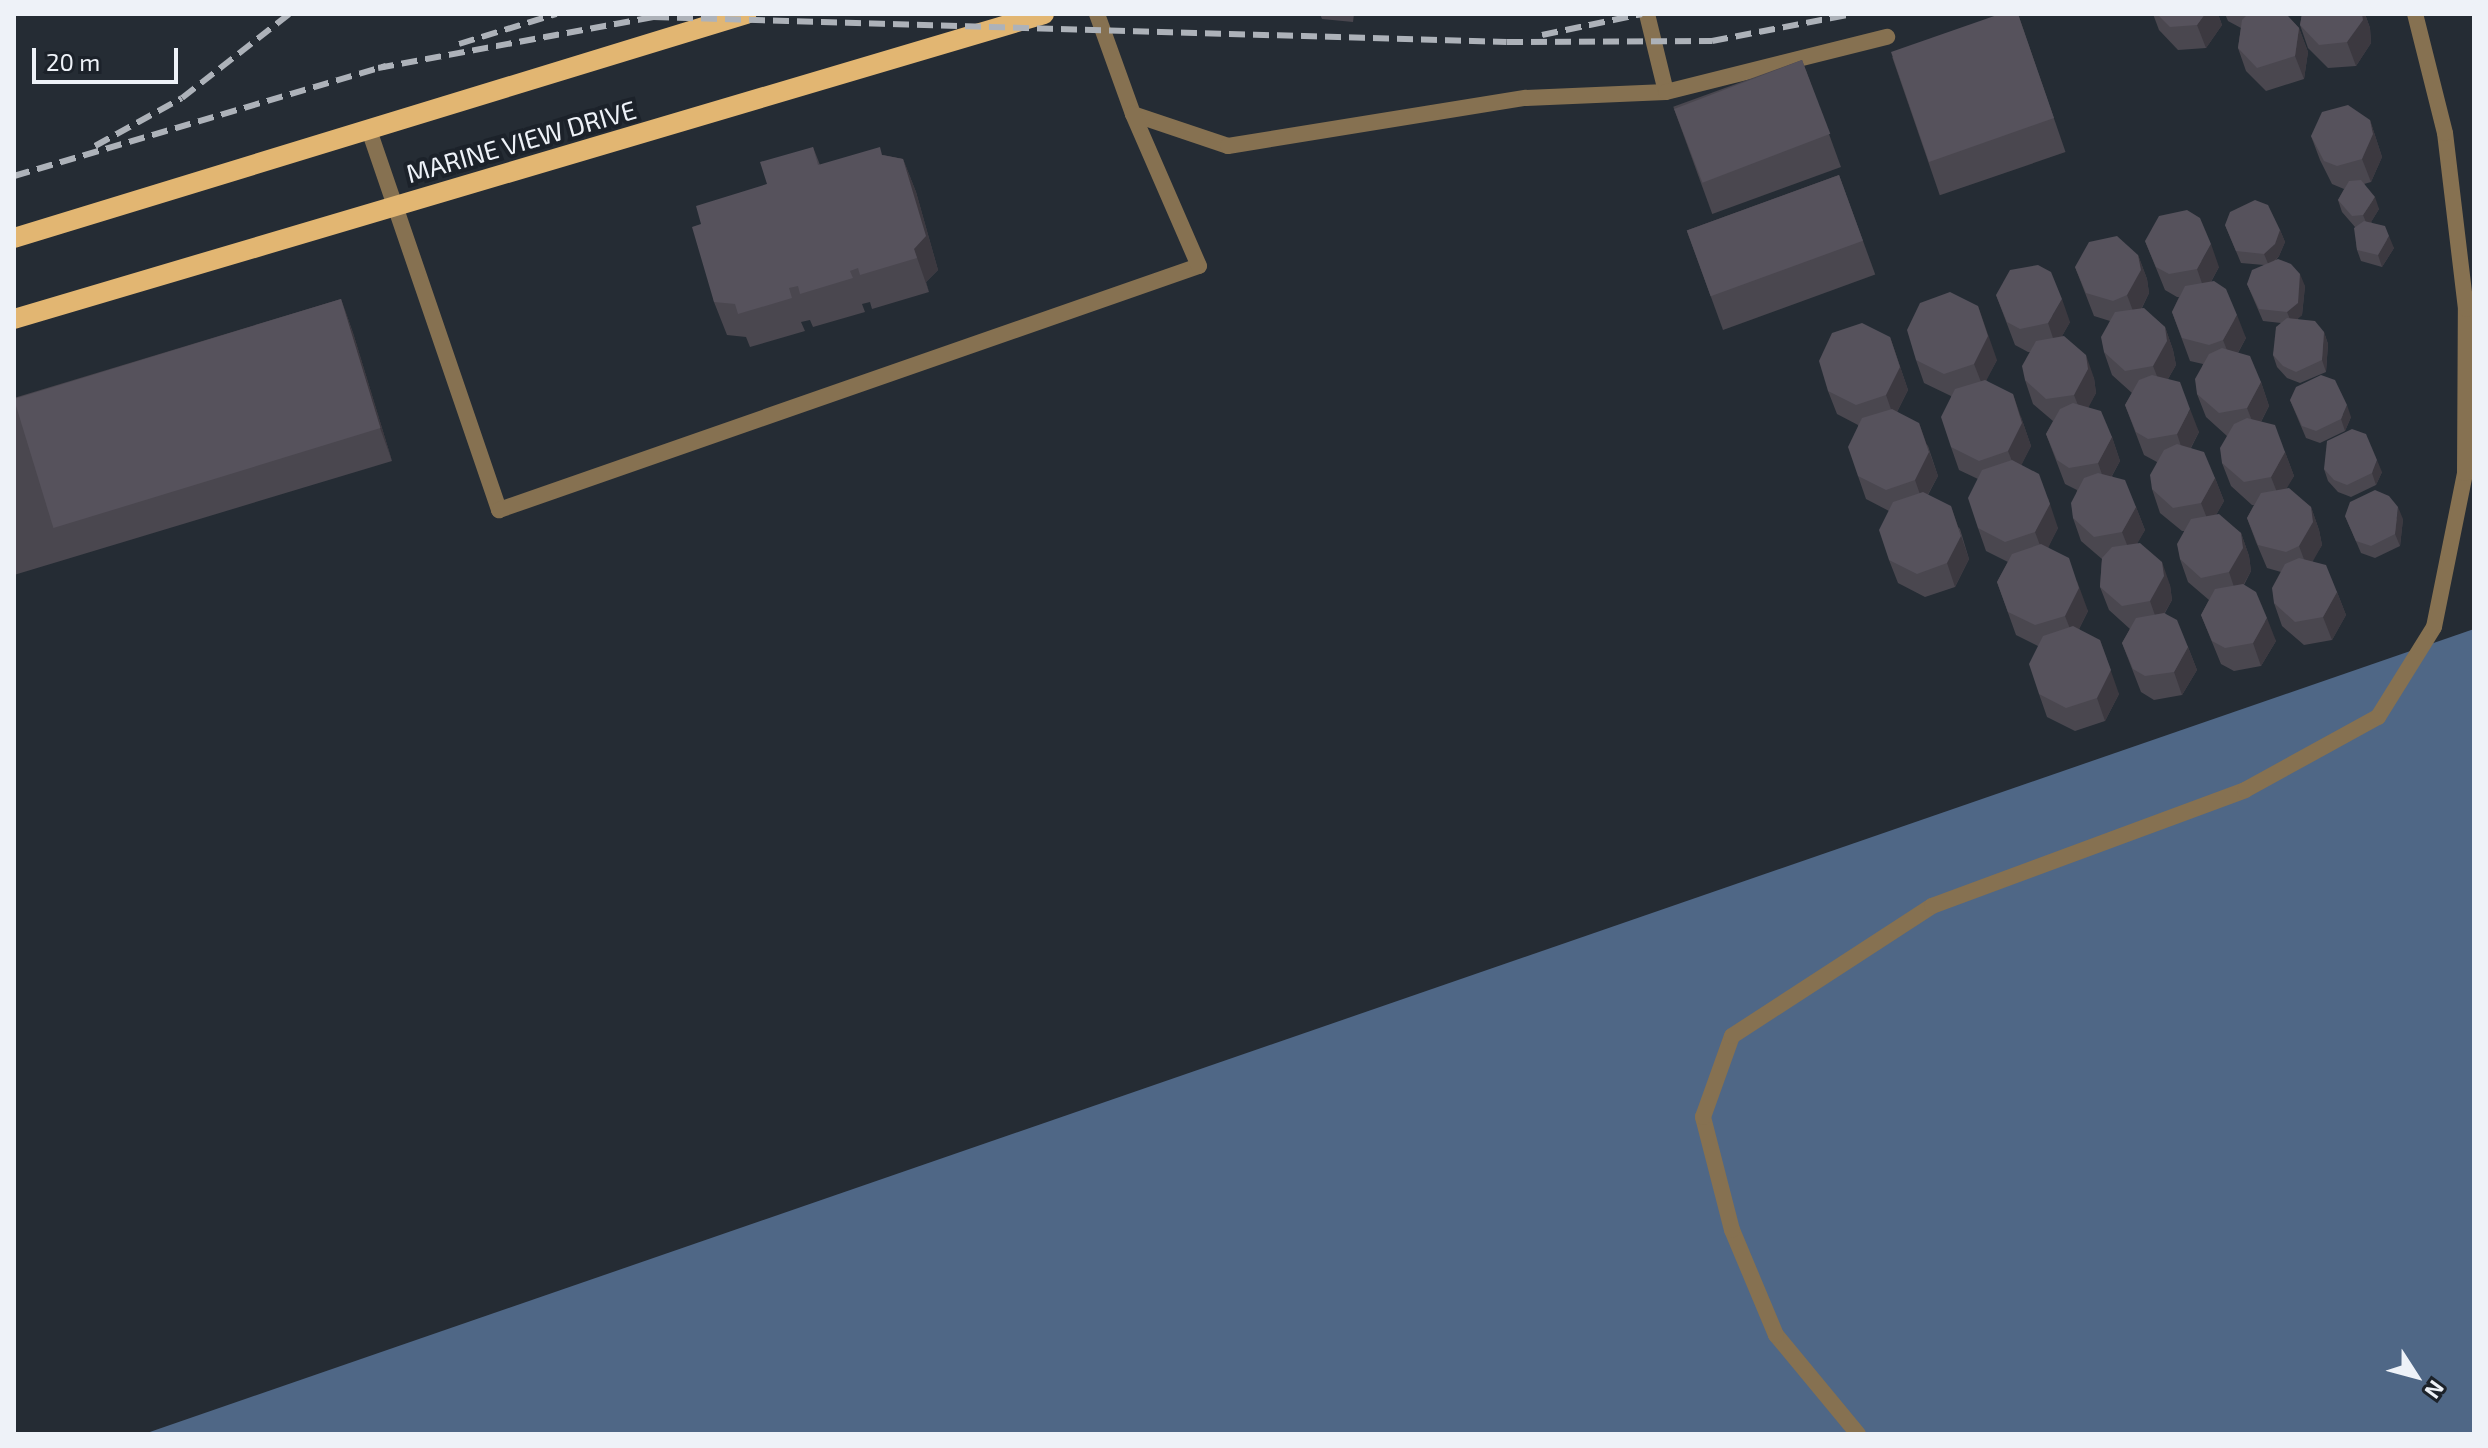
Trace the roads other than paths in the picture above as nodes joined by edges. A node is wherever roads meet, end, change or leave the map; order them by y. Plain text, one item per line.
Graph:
1 (746, 14) edge
2 (1044, 14) edge
3 (1097, 14) edge
4 (1647, 14) edge
5 (2415, 14) edge
6 (1887, 37) dead end
7 (1666, 92) junction
8 (1133, 114) junction
9 (369, 130) junction
10 (393, 205) junction
11 (14, 238) edge
12 (14, 319) edge
13 (1858, 1434) edge

1 - 9 main road, MARINE VIEW DRIVE
2 - 10 main road, MARINE VIEW DRIVE
3 - 8 lane
4 - 7 lane
5 - 13 lane
6 - 7 lane
7 - 8 lane
8 - 10 lane
9 - 10 lane
9 - 11 main road, MARINE VIEW DRIVE
10 - 12 main road, MARINE VIEW DRIVE

